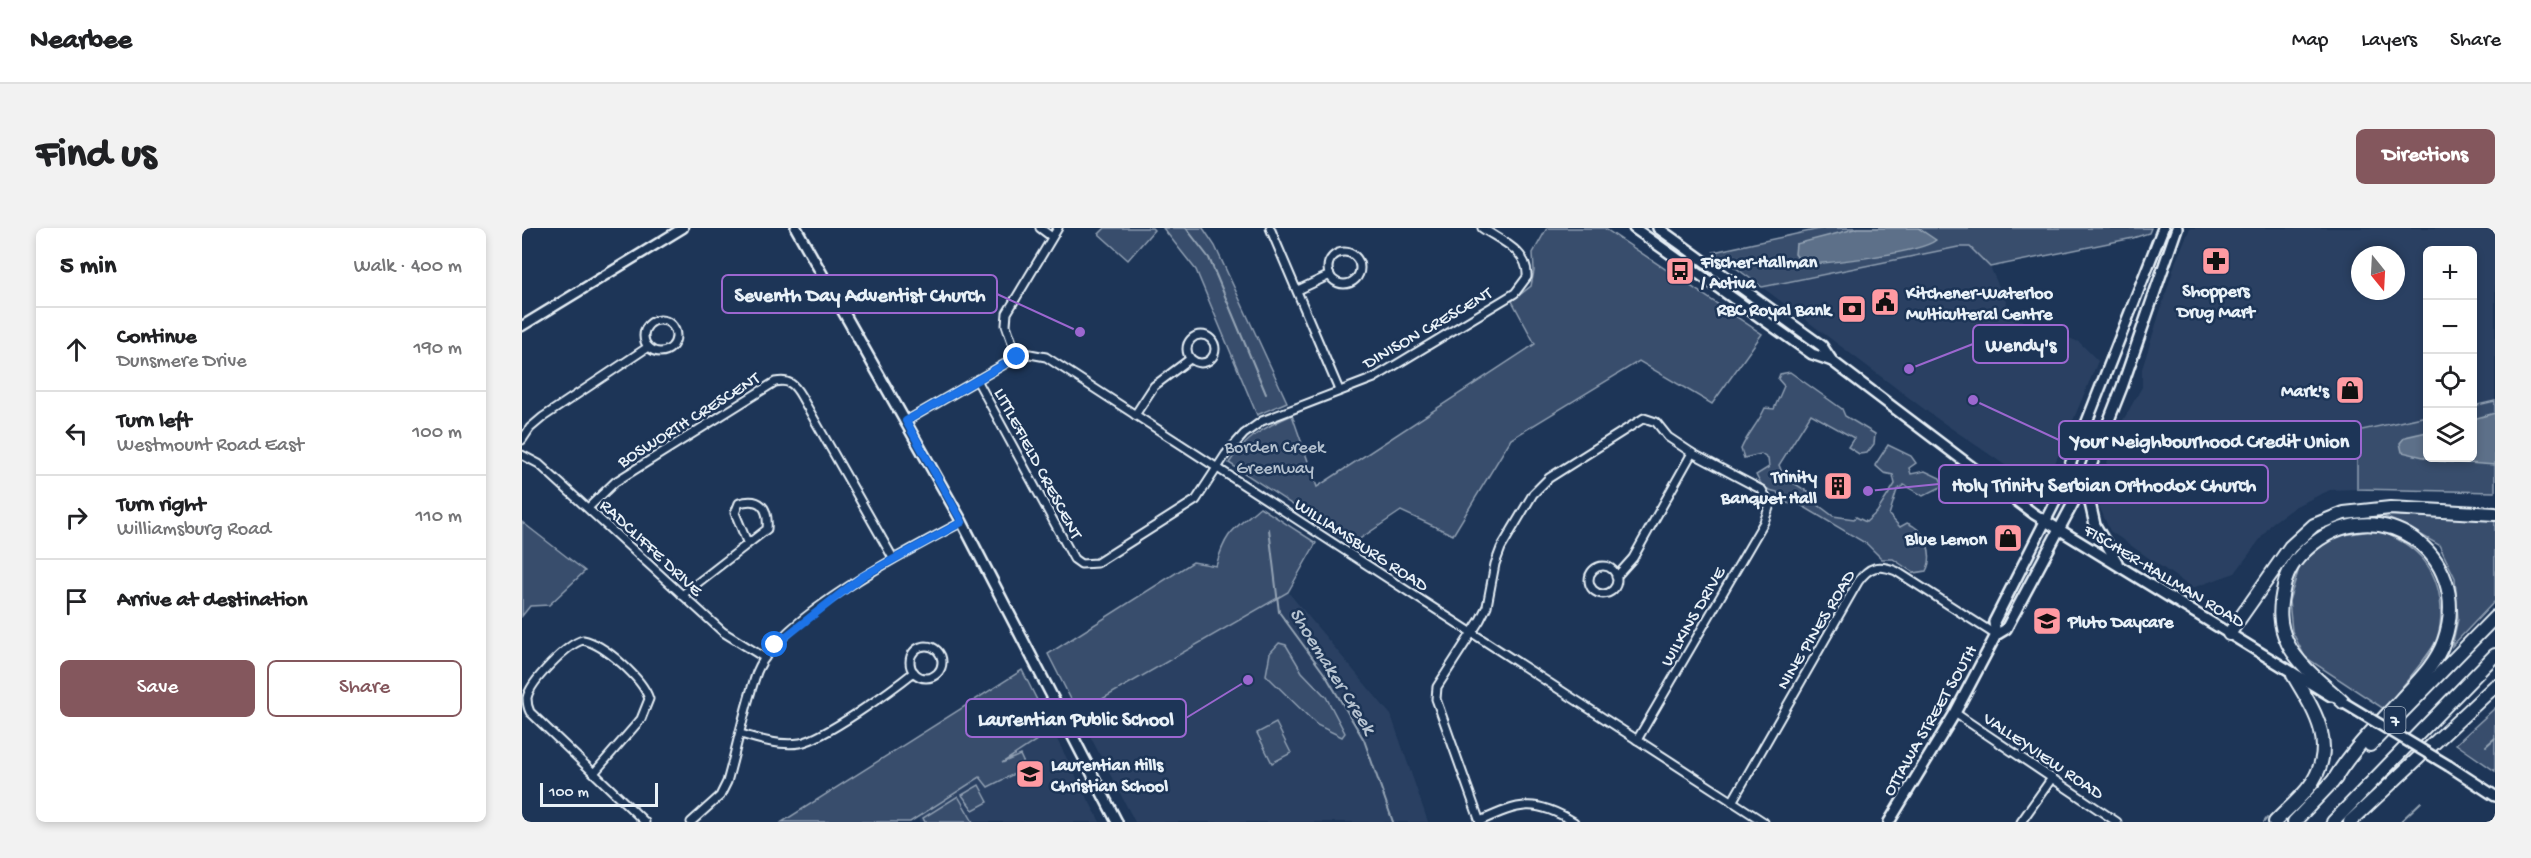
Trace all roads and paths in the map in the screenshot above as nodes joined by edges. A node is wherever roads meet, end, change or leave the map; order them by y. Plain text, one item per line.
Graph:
1 (683, 228) edge
2 (796, 228) edge
3 (1040, 228) edge
4 (1058, 228) edge
5 (1270, 228) edge
6 (1482, 228) edge
7 (1634, 228) edge
8 (1658, 228) edge
9 (2163, 228) edge
10 (2177, 228) edge
11 (1052, 237) junction
12 (1330, 275) junction
13 (1298, 290) junction
14 (522, 326) edge
15 (648, 347) junction
16 (1017, 357) junction
17 (1190, 359) junction
18 (1832, 361) junction
19 (977, 380) junction
20 (1339, 390) junction
21 (1135, 414) junction
22 (906, 421) junction
23 (522, 440) edge
24 (1692, 453) junction
25 (522, 454) edge
26 (1218, 468) junction
27 (2085, 481) junction
28 (588, 508) junction
29 (2495, 514) edge
30 (2045, 520) junction
31 (962, 522) junction
32 (2060, 530) junction
33 (747, 542) junction
34 (893, 558) junction
35 (2118, 564) junction
36 (1616, 577) junction
37 (681, 595) junction
38 (2495, 617) edge
39 (2225, 631) junction
40 (1470, 633) junction
41 (1996, 635) junction
42 (2495, 655) edge
43 (765, 658) junction
44 (914, 672) junction
45 (2293, 675) junction
46 (2495, 686) edge
47 (2344, 703) junction
48 (1954, 713) junction
49 (741, 734) junction
50 (1637, 740) junction
51 (594, 773) junction
52 (2052, 778) junction
53 (2332, 783) junction
54 (2495, 796) edge
55 (1732, 801) junction
56 (1480, 821) edge
57 (645, 822) edge
58 (691, 822) edge
59 (1117, 822) edge
60 (1574, 822) edge
61 (1764, 822) edge
62 (1889, 822) edge
63 (2021, 822) edge
64 (2117, 822) edge
65 (2275, 822) edge
66 (2294, 822) edge
67 (2333, 822) edge
68 (2350, 822) edge

1 - 14 street
2 - 22 main road
3 - 11 street
4 - 11 street
5 - 13 street
6 - 20 street, DINISON CRESCENT
7 - 18 main road, FISCHER-HALLMAN ROAD
8 - 18 main road, FISCHER-HALLMAN ROAD
9 - 30 main road, OTTAWA STREET SOUTH
10 - 27 main road, OTTAWA STREET SOUTH
11 - 16 street
12 - 12 street
12 - 13 street
13 - 20 street
15 - 15 street
15 - 23 street
16 - 19 street
16 - 21 street, WILLIAMSBURG ROAD
17 - 17 street
17 - 21 street
18 - 30 main road, FISCHER-HALLMAN ROAD
19 - 22 street
19 - 26 street, LITTLEFIELD CRESCENT
20 - 26 street, DINISON CRESCENT
21 - 26 street, WILLIAMSBURG ROAD
22 - 31 main road
24 - 36 street
24 - 40 street
24 - 50 street, WILKINS DRIVE
25 - 28 street, RADCLIFFE DRIVE
26 - 40 street, WILLIAMSBURG ROAD
27 - 32 main road, OTTAWA STREET SOUTH
27 - 35 main road
28 - 34 street, BOSWORTH CRESCENT
28 - 37 street, RADCLIFFE DRIVE
29 - 39 highway
30 - 32 main road, FISCHER-HALLMAN ROAD
30 - 41 main road, OTTAWA STREET SOUTH
31 - 34 street
31 - 59 main road
32 - 35 main road, FISCHER-HALLMAN ROAD
32 - 41 main road, OTTAWA STREET SOUTH
33 - 33 street
33 - 37 street
34 - 43 street
35 - 39 main road, FISCHER-HALLMAN ROAD
36 - 36 street
37 - 43 street, RADCLIFFE DRIVE
38 - 53 highway, 7
39 - 45 main road, FISCHER-HALLMAN ROAD
40 - 50 street, WILLIAMSBURG ROAD
40 - 56 street
41 - 48 main road, OTTAWA STREET SOUTH
41 - 55 street, NINE PINES ROAD
42 - 67 highway, 7
43 - 49 street
44 - 44 street
44 - 49 street
45 - 47 main road, FISCHER-HALLMAN ROAD
45 - 65 highway
46 - 68 highway
47 - 53 highway
47 - 54 main road, FISCHER-HALLMAN ROAD, bridge
48 - 52 street, VALLEYVIEW ROAD
48 - 62 main road, OTTAWA STREET SOUTH
49 - 58 street
50 - 55 street, WILLIAMSBURG ROAD
51 - 51 street
51 - 57 street
52 - 63 street
52 - 64 street, VALLEYVIEW ROAD
53 - 66 highway, 7
55 - 61 street, WILLIAMSBURG ROAD
56 - 60 street

